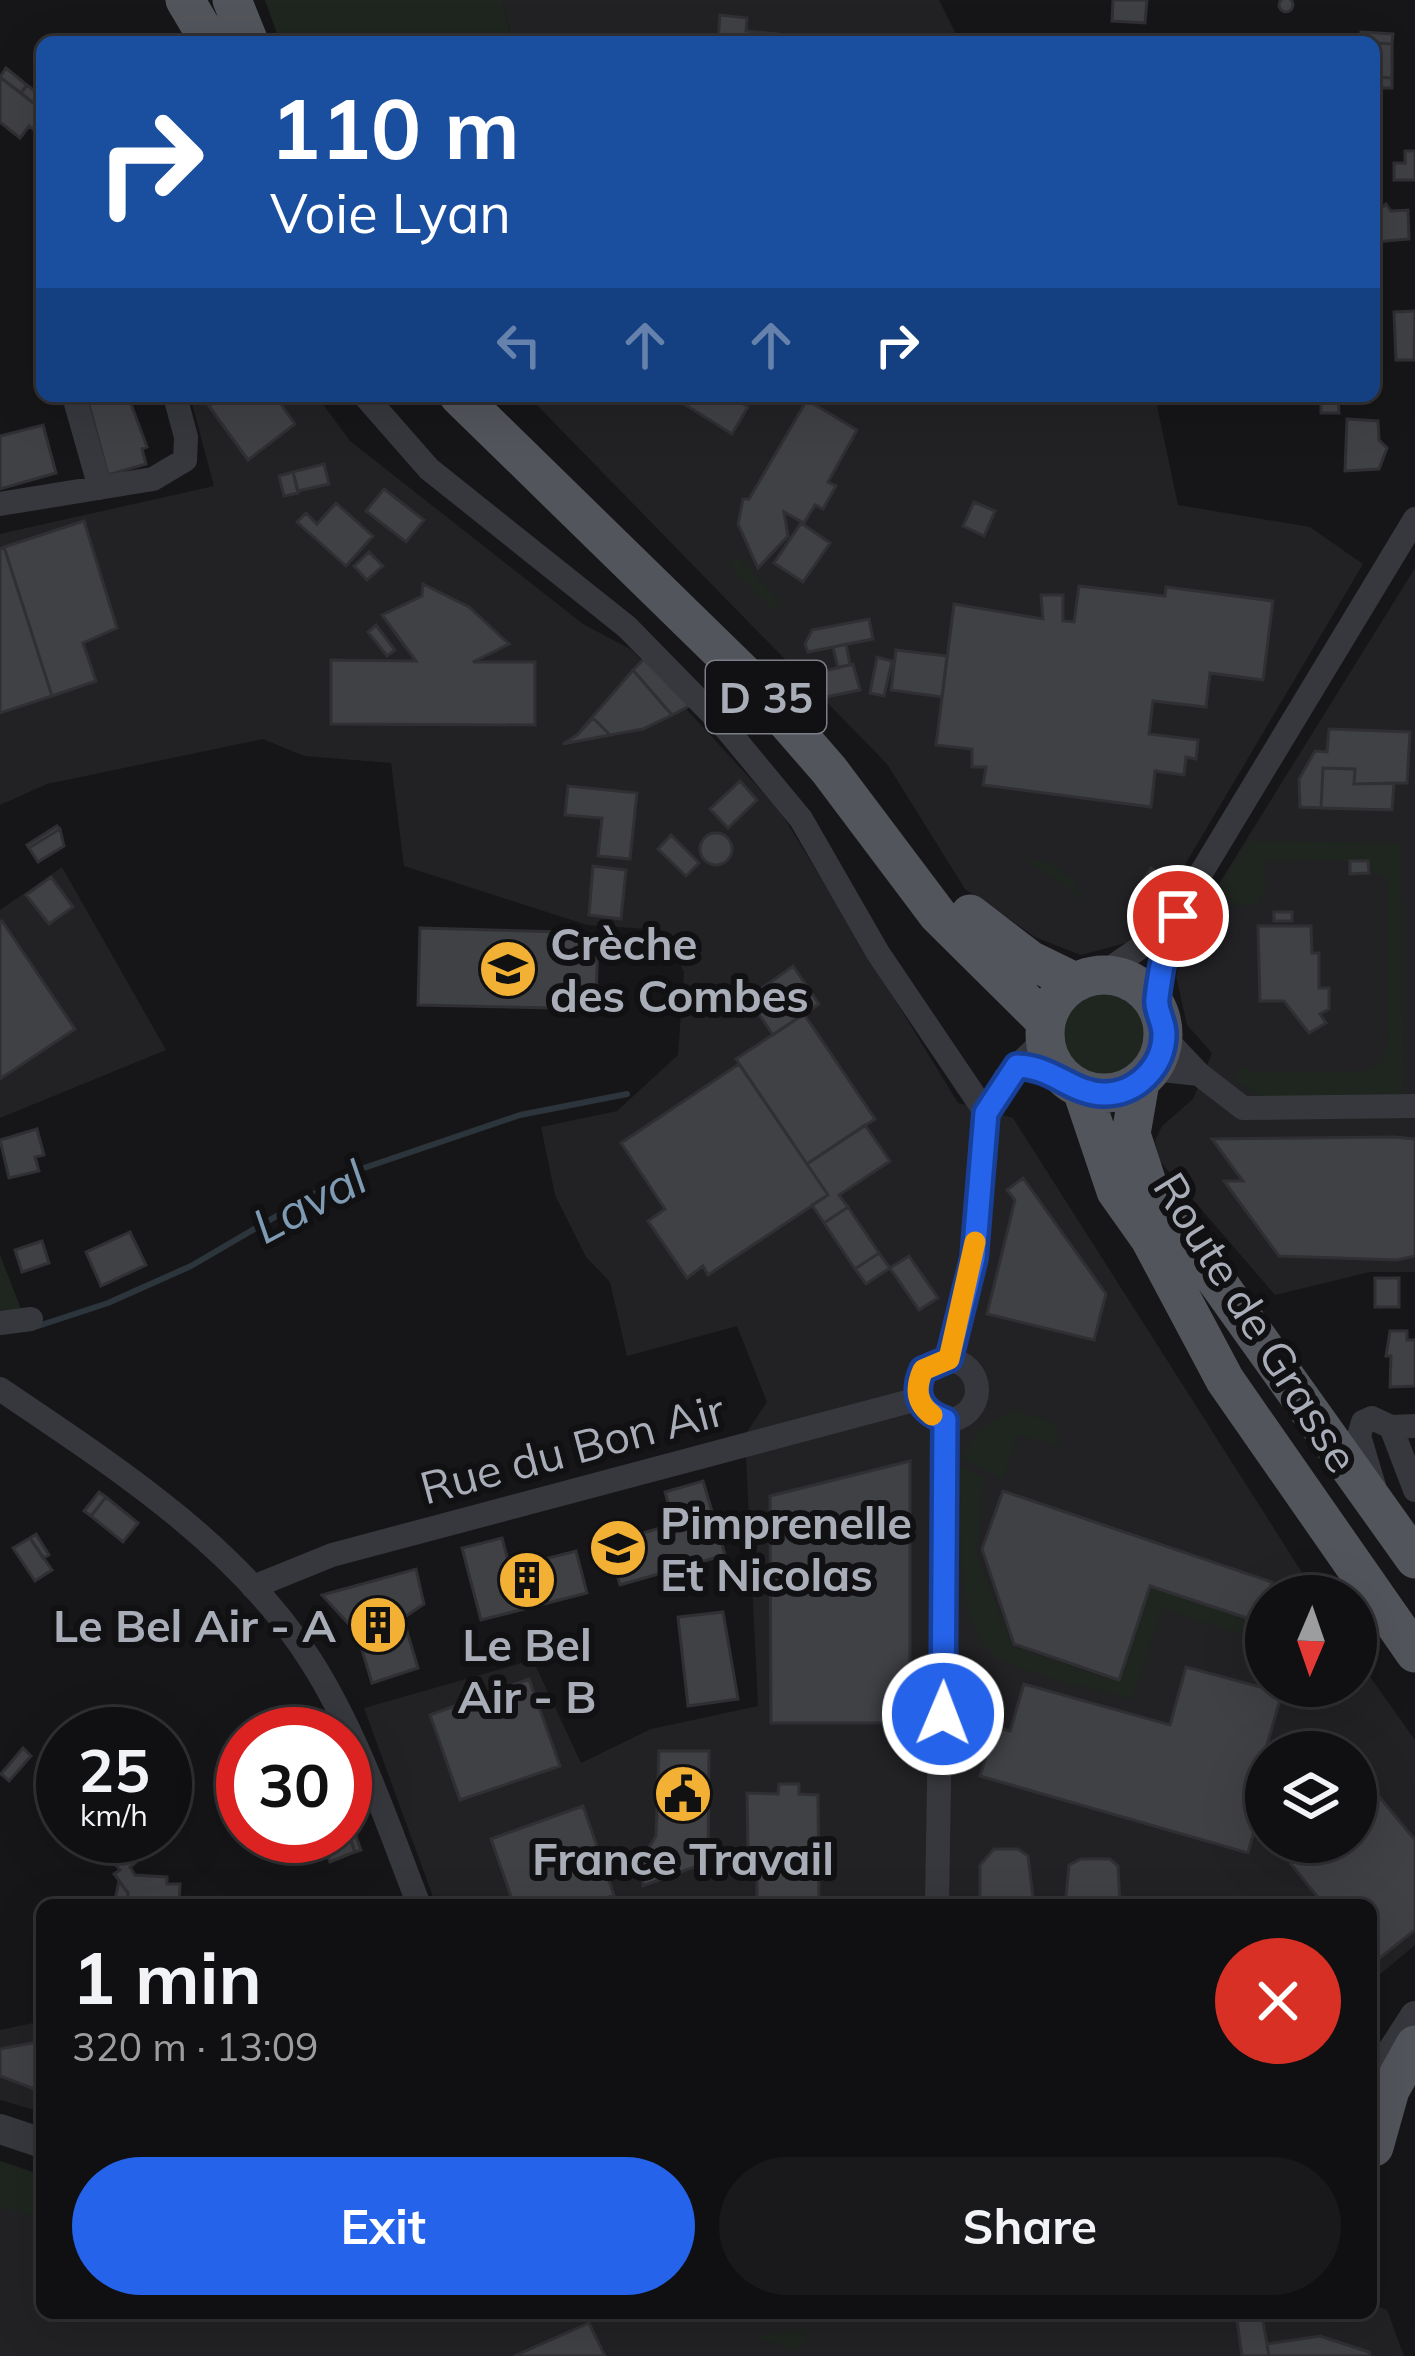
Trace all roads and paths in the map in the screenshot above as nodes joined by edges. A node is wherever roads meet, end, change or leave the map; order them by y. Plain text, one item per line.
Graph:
1 (184, 0) edge
2 (232, 0) edge
3 (206, 36) edge
4 (247, 36) edge
5 (76, 402) edge
6 (177, 402) edge
7 (370, 402) edge
8 (465, 402) edge
9 (499, 402) edge
10 (100, 488) junction
11 (0, 504) edge
12 (1415, 519) edge
13 (1174, 924) junction
14 (1089, 978) junction
15 (1153, 1048) junction
16 (1049, 1058) junction
17 (1415, 1106) edge
18 (986, 1113) junction
19 (1150, 1240) junction
20 (31, 1318) dead end
21 (0, 1323) edge
22 (949, 1359) junction
23 (0, 1389) edge
24 (918, 1399) junction
25 (945, 1420) junction
26 (1393, 1424) edge
27 (1399, 1501) edge
28 (1415, 1558) edge
29 (253, 1587) junction
30 (1415, 1604) edge
31 (1415, 1653) edge
32 (417, 1899) edge
33 (937, 1899) edge
34 (1415, 2016) edge
35 (1414, 2045) edge
36 (1377, 2075) edge
37 (1415, 2085) edge
38 (0, 2129) edge
39 (1377, 2133) edge
40 (0, 2141) edge
41 (36, 2141) edge
42 (1377, 2142) edge
43 (36, 2152) edge

1 - 3 main road
2 - 4 main road
5 - 10 street
6 - 10 street
7 - 18 street
8 - 16 main road, Route de Grasse / D 35
9 - 14 main road, D 35
10 - 11 street
12 - 13 street
13 - 14 street
13 - 15 street
14 - 15 main road
14 - 16 main road
15 - 16 main road
15 - 17 street
15 - 27 main road, Route de Grasse
16 - 18 street
16 - 19 main road, Route de Grasse / D 35
18 - 22 street
19 - 30 main road, D 35
19 - 31 main road, Route de Grasse / D 35
20 - 21 street
22 - 24 street
22 - 25 street
23 - 29 street
24 - 25 street
24 - 29 street, Rue du Bon Air
25 - 33 street
26 - 27 street
26 - 27 street
27 - 28 main road, Route de Grasse
29 - 32 street
34 - 36 street
35 - 39 main road
37 - 42 street
38 - 41 street
40 - 43 street

